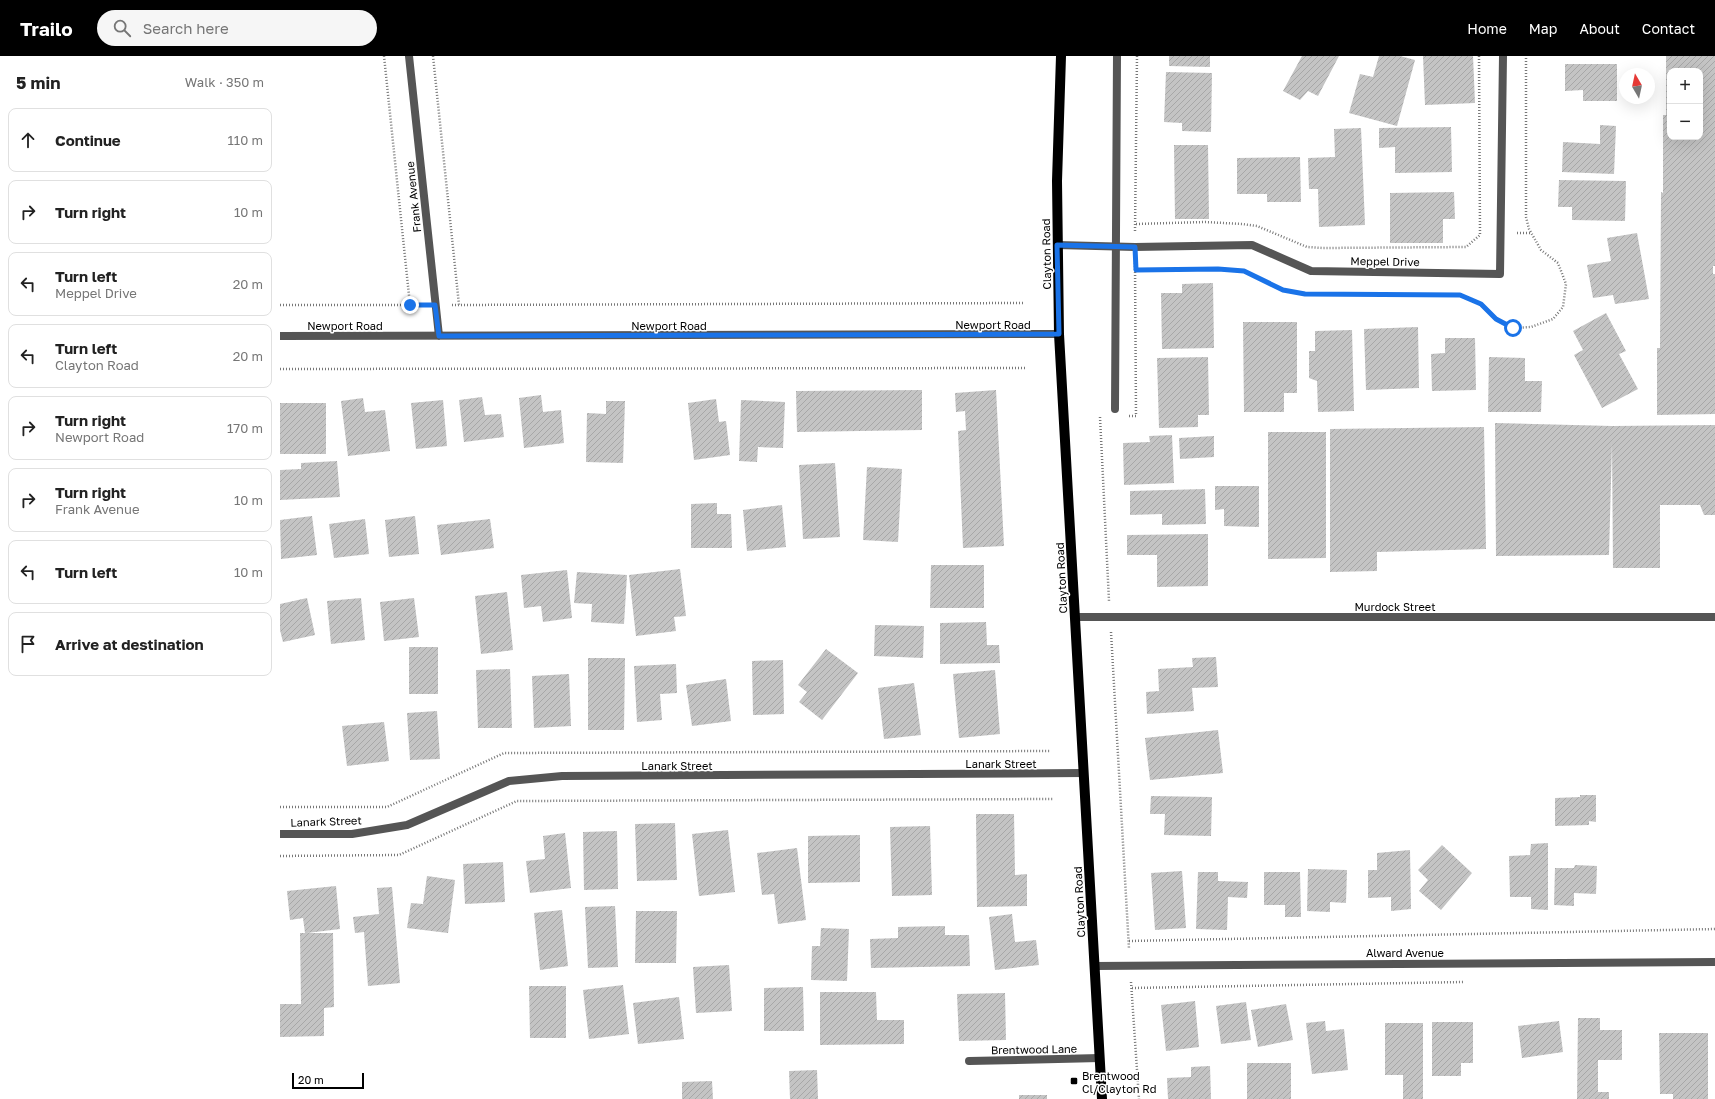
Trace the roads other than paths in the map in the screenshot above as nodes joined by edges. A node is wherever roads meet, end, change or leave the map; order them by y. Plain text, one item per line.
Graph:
1 (409, 56) edge
2 (1061, 56) edge
3 (1117, 56) edge
4 (1503, 56) edge
5 (1057, 245) junction
6 (1116, 247) junction
7 (1059, 334) junction
8 (280, 336) edge
9 (439, 336) junction
10 (1115, 409) dead end
11 (1075, 617) junction
12 (1715, 617) edge
13 (1084, 772) junction
14 (280, 834) edge
15 (1715, 962) edge
16 (1095, 966) junction
17 (1100, 1058) junction
18 (969, 1061) dead end
19 (1102, 1099) edge

1 - 9 street, Frank Avenue
2 - 5 main road, Clayton Road
3 - 6 street
4 - 6 street, Meppel Drive
5 - 6 street, Meppel Drive
5 - 7 main road, Clayton Road
6 - 10 street
7 - 9 street, Newport Road
7 - 11 main road, Clayton Road
8 - 9 street, Newport Road
11 - 12 street, Murdock Street
11 - 13 main road, Clayton Road
13 - 14 street, Lanark Street
13 - 16 main road, Clayton Road
15 - 16 street, Alward Avenue
16 - 17 main road, Clayton Road
17 - 18 street, Brentwood Lane
17 - 19 main road, Clayton Road

